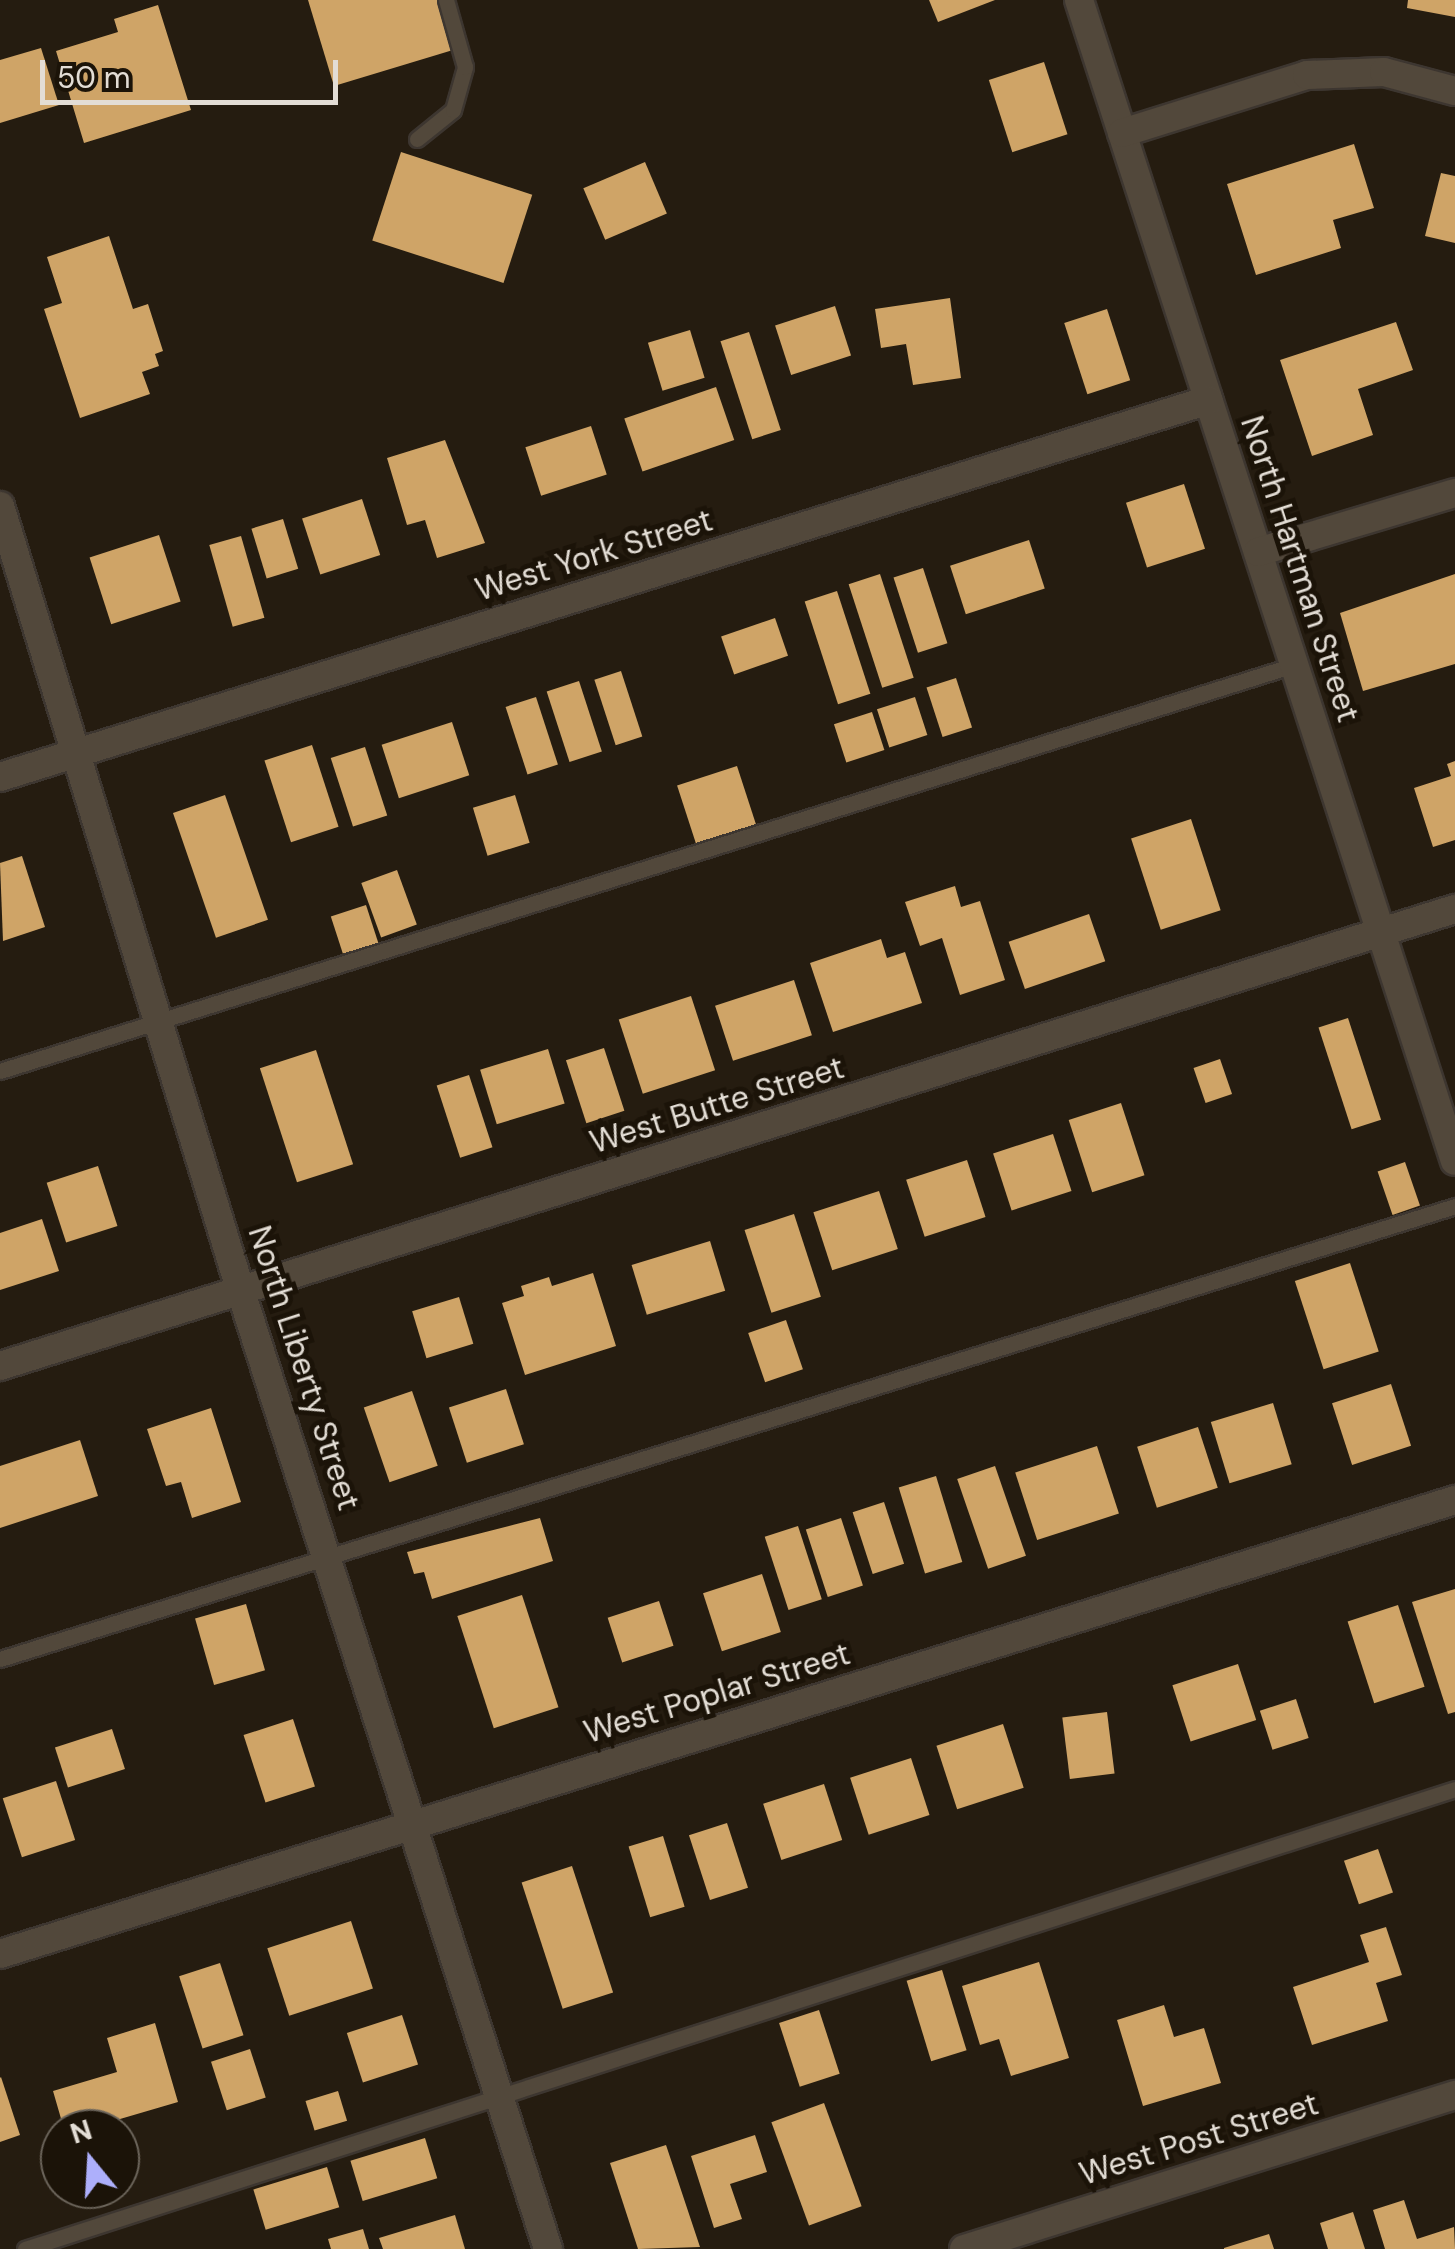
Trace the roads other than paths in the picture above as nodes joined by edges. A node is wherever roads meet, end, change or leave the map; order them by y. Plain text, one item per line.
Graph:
1 (446, 0) edge
2 (1078, 0) edge
3 (1455, 91) edge
4 (1122, 134) junction
5 (417, 139) dead end
6 (1209, 400) junction
7 (1455, 493) edge
8 (0, 506) edge
9 (1258, 552) junction
10 (1294, 665) junction
11 (78, 752) junction
12 (0, 776) edge
13 (1455, 909) edge
14 (1381, 932) junction
15 (160, 1020) junction
16 (0, 1071) edge
17 (1455, 1160) edge
18 (1455, 1206) edge
19 (241, 1292) junction
20 (0, 1366) edge
21 (1455, 1500) edge
22 (327, 1555) junction
23 (0, 1659) edge
24 (1455, 1789) edge
25 (411, 1824) junction
26 (0, 1954) edge
27 (1455, 2095) edge
28 (499, 2096) junction
29 (25, 2249) edge
30 (548, 2249) edge
31 (964, 2249) edge

1 - 5 lane
2 - 4 street, North Hartman Street
3 - 4 street
4 - 6 street, North Hartman Street
6 - 9 street, North Hartman Street
6 - 11 street, West York Street
7 - 9 street
8 - 11 street, North Liberty Street
9 - 10 street, North Hartman Street
10 - 14 street, North Hartman Street
10 - 15 lane
11 - 12 street, West York Street
11 - 15 street, North Liberty Street
13 - 14 street, West Butte Street
14 - 17 street, North Hartman Street
14 - 19 street, West Butte Street
15 - 16 lane
15 - 19 street, North Liberty Street
18 - 22 lane
19 - 20 street, West Butte Street
19 - 22 street, North Liberty Street
21 - 25 street, West Poplar Street
22 - 23 lane
22 - 25 street, North Liberty Street
24 - 28 lane
25 - 26 street, West Poplar Street
25 - 28 street, North Liberty Street
27 - 31 street, West Post Street
28 - 29 lane
28 - 30 street, North Liberty Street

